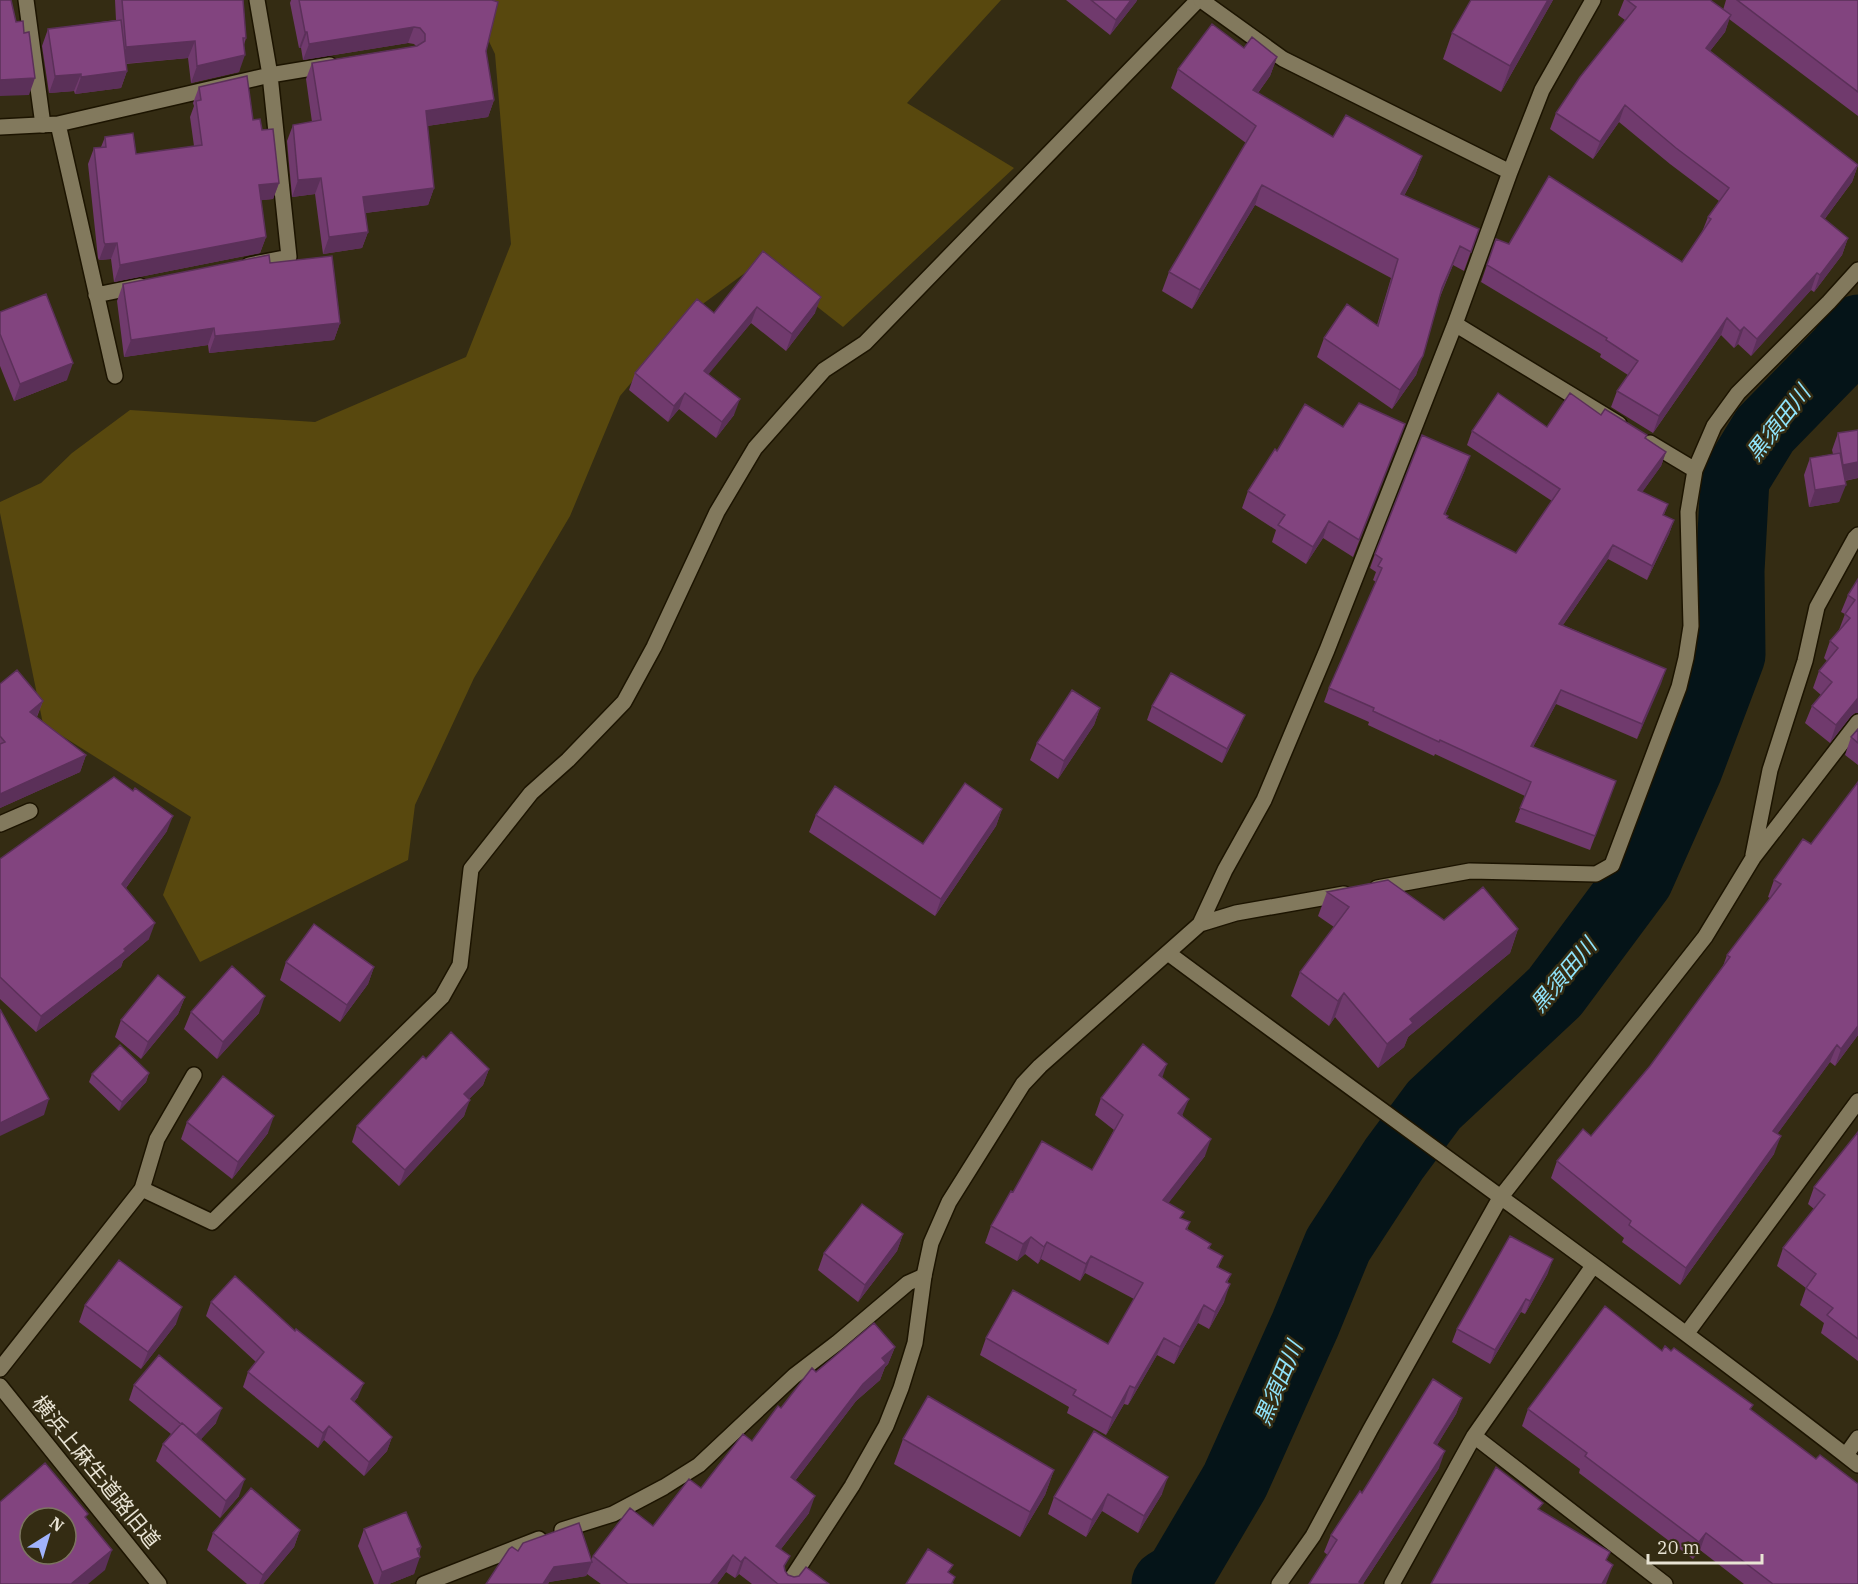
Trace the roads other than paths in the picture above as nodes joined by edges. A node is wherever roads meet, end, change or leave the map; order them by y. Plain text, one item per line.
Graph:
1 (26, 0) edge
2 (257, 0) edge
3 (1200, 0) edge
4 (1593, 0) edge
5 (340, 64) edge
6 (270, 75) junction
7 (50, 124) junction
8 (0, 127) edge
9 (1510, 172) junction
10 (232, 268) edge
11 (1858, 270) edge
12 (153, 284) edge
13 (96, 295) junction
14 (1455, 324) junction
15 (115, 376) dead end
16 (1695, 470) junction
17 (1858, 536) edge
18 (1858, 722) edge
19 (30, 811) dead end
20 (0, 824) edge
21 (1753, 858) junction
22 (1200, 924) junction
23 (1168, 953) junction
24 (194, 1075) dead end
25 (1858, 1101) edge
26 (142, 1189) junction
27 (1500, 1198) junction
28 (1593, 1266) junction
29 (924, 1276) junction
30 (1687, 1334) junction
31 (0, 1369) edge
32 (0, 1386) edge
33 (1474, 1436) junction
34 (1858, 1438) edge
35 (1852, 1460) edge
36 (1647, 1578) edge
37 (159, 1584) edge
38 (424, 1584) edge
39 (788, 1584) edge
40 (1279, 1584) edge
41 (1392, 1584) edge
42 (1665, 1584) edge

1 - 7 street
2 - 6 street
3 - 9 street
3 - 26 street
4 - 9 street
5 - 6 street
6 - 7 street
6 - 10 street
7 - 8 street
7 - 13 street
9 - 14 street
11 - 16 street
12 - 13 street
13 - 15 street
14 - 16 street
14 - 22 street
16 - 22 street
17 - 21 street
18 - 21 street
19 - 20 street
21 - 27 street
22 - 23 street
23 - 27 street
23 - 29 street
24 - 26 street
25 - 30 street
26 - 31 street
27 - 28 street
27 - 40 street
28 - 30 street
28 - 33 street
29 - 38 street
29 - 39 street
30 - 35 street
32 - 37 street, 横浜上麻生道路旧道
33 - 36 street
33 - 41 street
34 - 35 street
36 - 42 street

